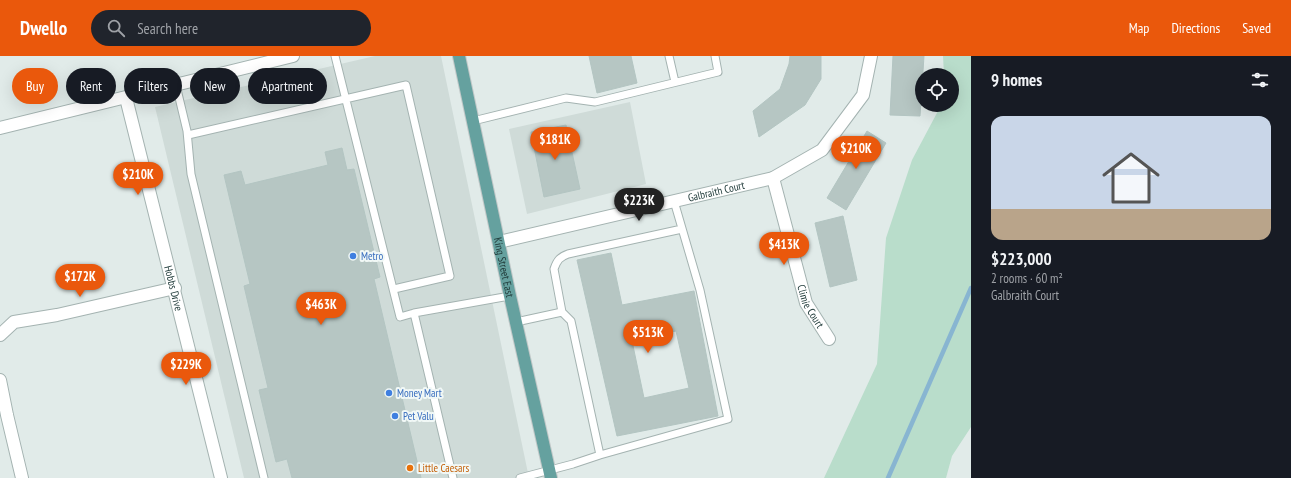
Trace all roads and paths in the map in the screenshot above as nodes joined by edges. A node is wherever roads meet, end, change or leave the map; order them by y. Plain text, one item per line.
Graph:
1 (293, 56) edge
2 (335, 56) edge
3 (459, 56) edge
4 (669, 56) edge
5 (714, 56) edge
6 (871, 56) edge
7 (675, 82) junction
8 (182, 84) edge
9 (124, 98) edge
10 (346, 98) junction
11 (128, 104) edge
12 (181, 104) edge
13 (473, 121) junction
14 (0, 128) edge
15 (188, 135) junction
16 (774, 178) junction
17 (674, 201) junction
18 (682, 230) junction
19 (499, 242) junction
20 (175, 288) junction
21 (394, 289) junction
22 (510, 296) junction
23 (562, 312) junction
24 (414, 313) junction
25 (516, 322) junction
26 (0, 336) edge
27 (829, 339) dead end
28 (0, 380) edge
29 (600, 455) junction
30 (550, 474) edge
31 (22, 478) edge
32 (221, 478) edge
33 (264, 478) edge
34 (453, 478) edge
35 (520, 478) edge

1 - 8 street
2 - 10 lane
3 - 13 main road, King Street East
4 - 7 lane
5 - 7 lane
6 - 16 street, Galbraith Court
7 - 13 lane
9 - 14 street
10 - 15 lane
10 - 21 lane
10 - 21 lane
11 - 20 street, Hobbs Drive
12 - 15 lane
13 - 19 main road, King Street East
15 - 33 lane
16 - 17 street, Galbraith Court
16 - 27 street, Climie Court
17 - 18 lane
17 - 19 street, Galbraith Court
18 - 23 lane
18 - 29 lane
19 - 22 main road, King Street East
20 - 26 street
20 - 32 street, Hobbs Drive
21 - 24 lane
22 - 24 lane
22 - 25 main road, King Street East
23 - 25 lane
23 - 29 lane
24 - 34 lane
25 - 30 main road, King Street East
28 - 31 street
29 - 30 lane
30 - 35 lane

